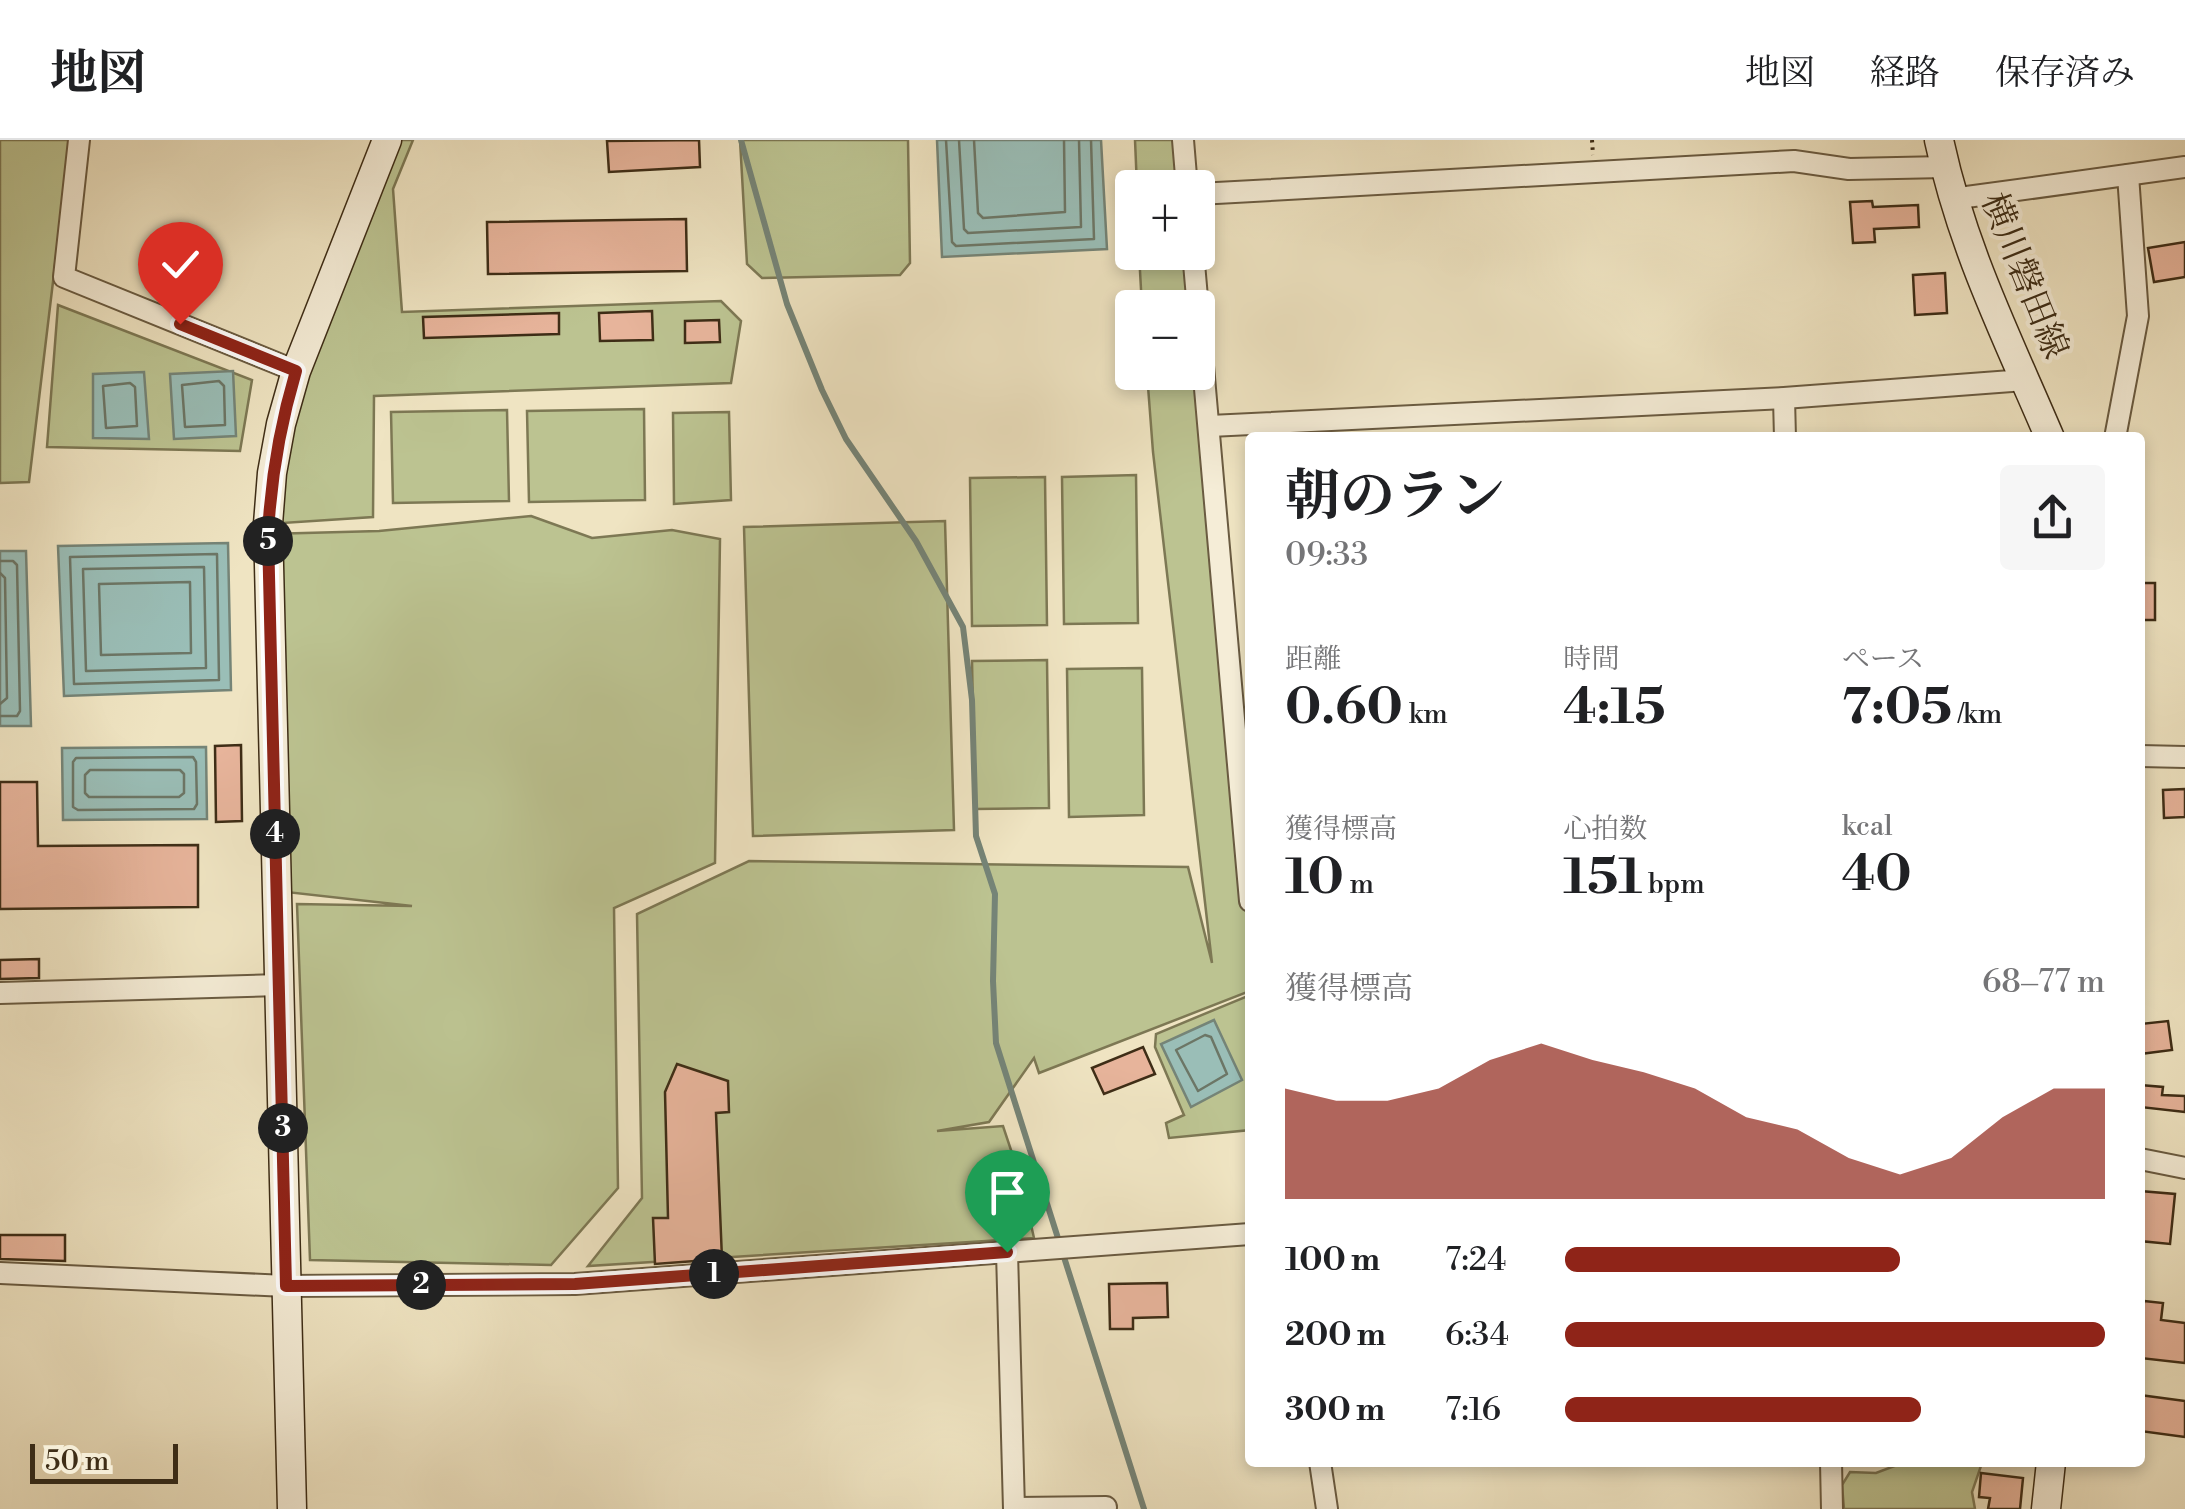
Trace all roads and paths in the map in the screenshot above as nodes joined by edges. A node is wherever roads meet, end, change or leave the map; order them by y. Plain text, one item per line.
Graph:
1 (79, 140) edge
2 (387, 140) edge
3 (1183, 140) edge
4 (1942, 154) edge
5 (2185, 168) edge
6 (1186, 170) edge
7 (2128, 175) junction
8 (1215, 193) edge
9 (1952, 199) junction
10 (1195, 270) edge
11 (296, 371) junction
12 (2025, 380) junction
13 (1784, 398) junction
14 (1210, 426) junction
15 (1786, 432) edge
16 (2047, 432) edge
17 (2116, 432) edge
18 (2145, 756) edge
19 (2185, 757) edge
20 (1244, 760) edge
21 (279, 985) junction
22 (0, 994) edge
23 (2145, 1159) edge
24 (2185, 1168) edge
25 (1245, 1234) edge
26 (1007, 1252) junction
27 (0, 1273) edge
28 (286, 1286) junction
29 (1321, 1467) edge
30 (1831, 1467) edge
31 (2050, 1467) edge
32 (1106, 1507) edge
33 (292, 1509) edge
34 (1014, 1509) edge
35 (1327, 1509) edge
36 (1832, 1509) edge
37 (2046, 1509) edge

1 - 11 street
2 - 11 street
3 - 6 street
4 - 8 street
4 - 9 street, 横川磐田線
5 - 7 street
7 - 9 street
7 - 17 street
9 - 12 street, 横川磐田線
10 - 14 street
11 - 21 street
12 - 13 street
12 - 16 street, 横川磐田線
13 - 14 street
13 - 15 street
14 - 20 street
18 - 19 street
21 - 22 street
21 - 28 street
23 - 24 street
25 - 26 street
26 - 28 street
26 - 34 street
27 - 28 street
28 - 33 street
29 - 35 street
30 - 36 street
31 - 37 street
32 - 34 street

